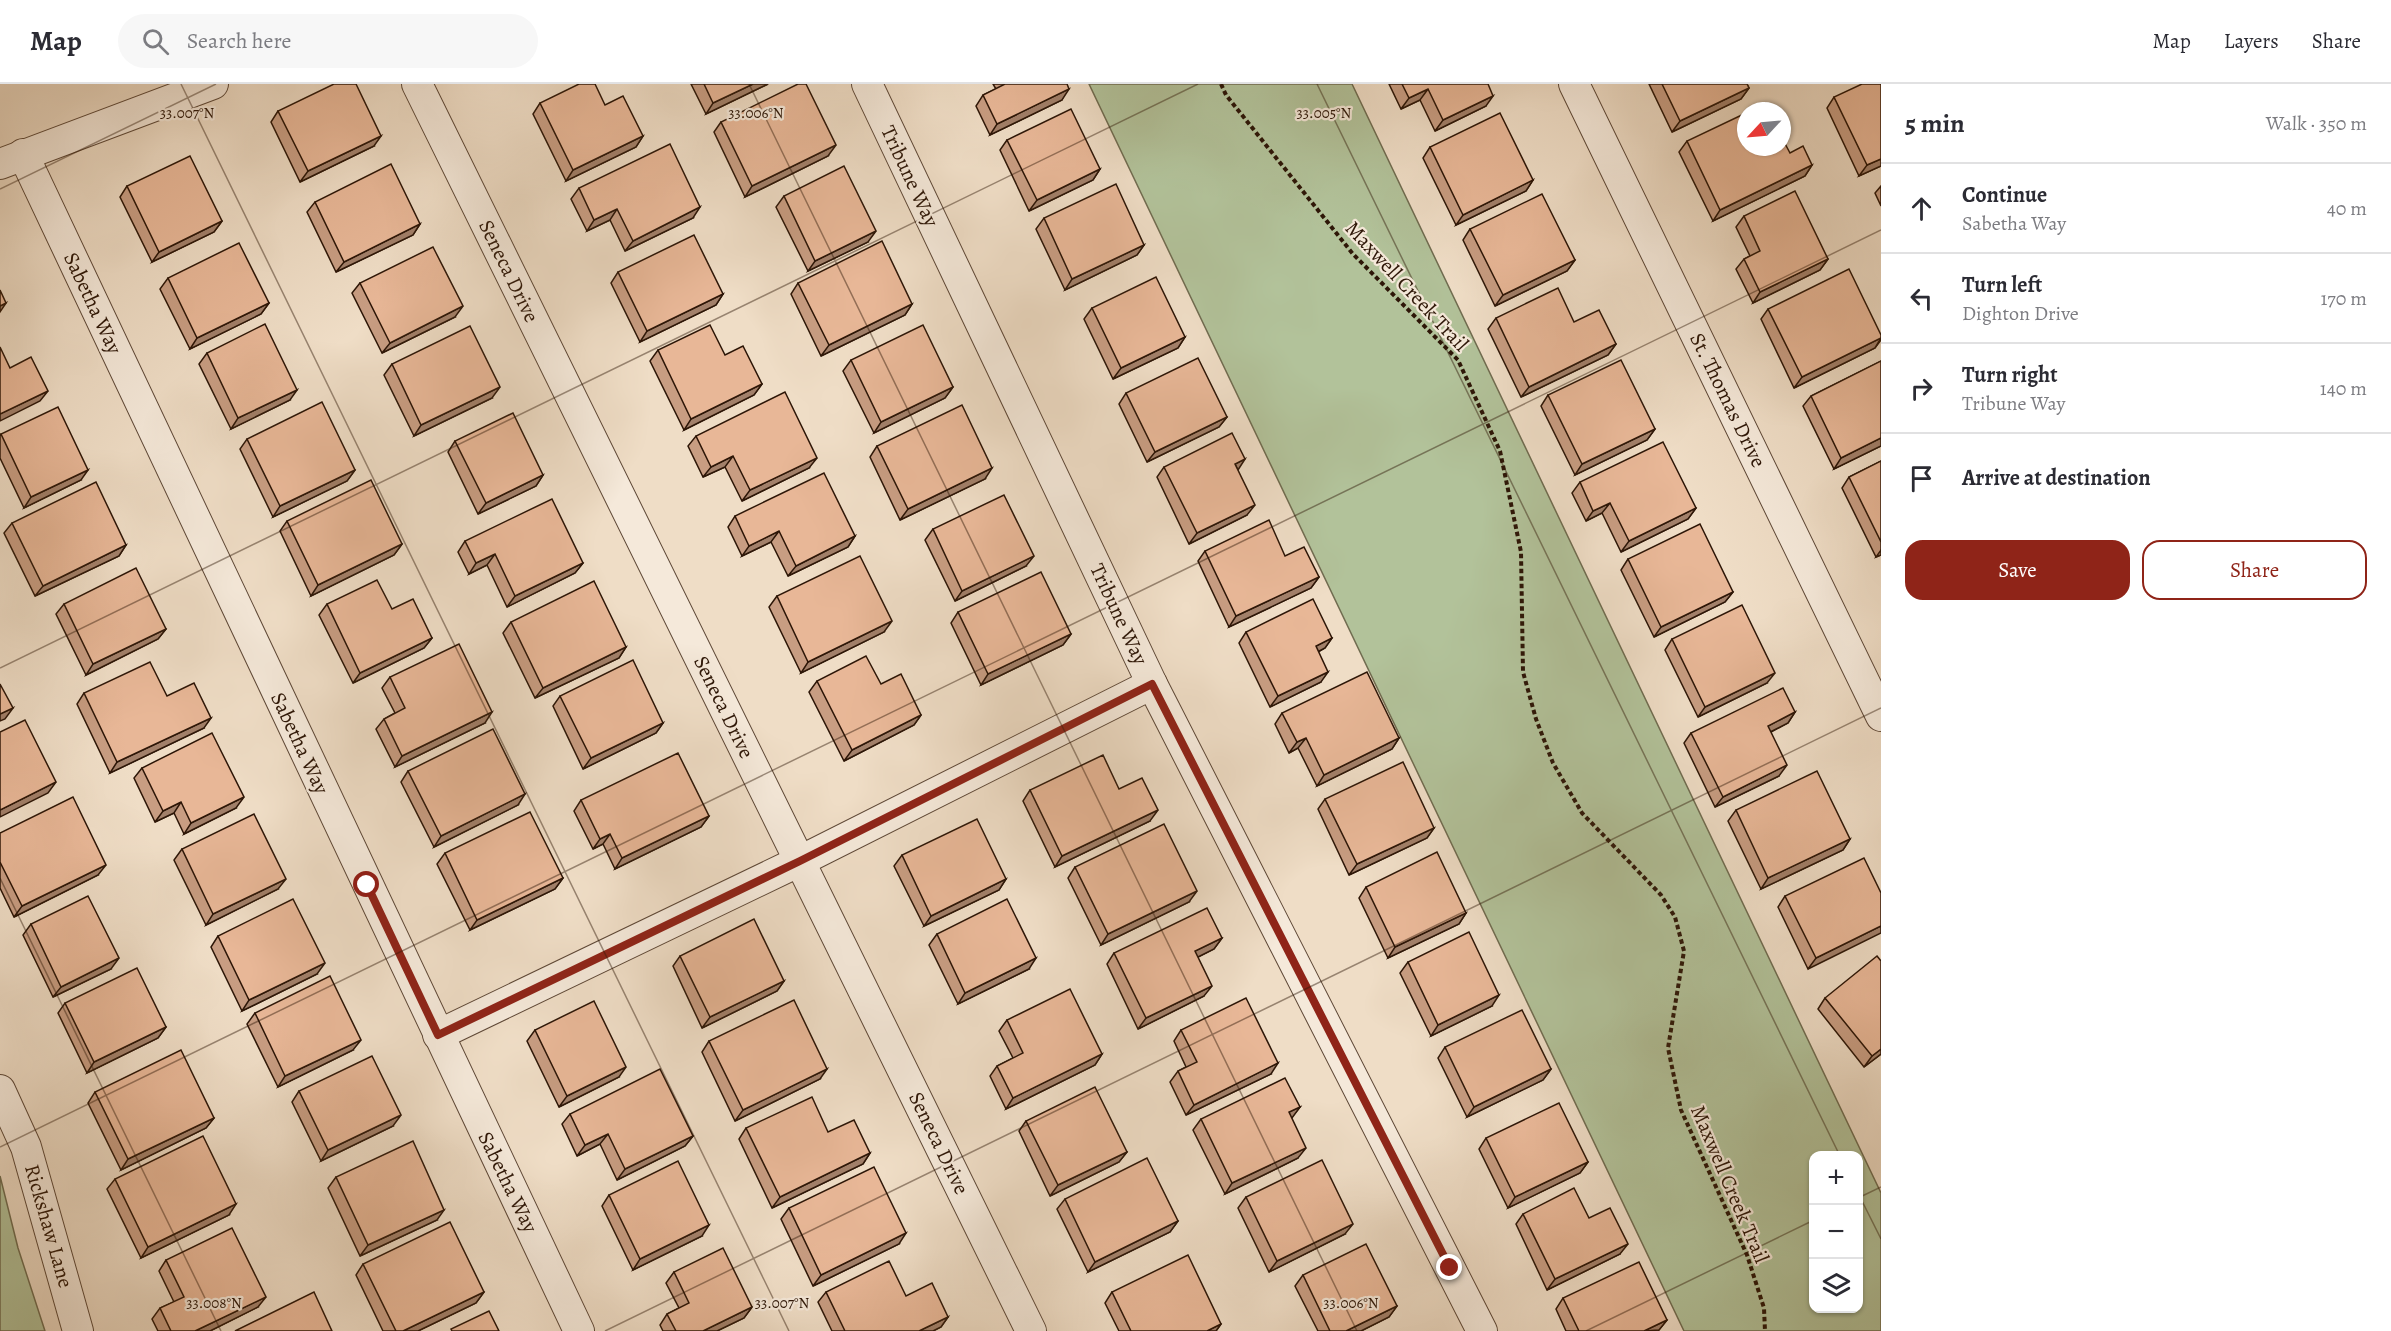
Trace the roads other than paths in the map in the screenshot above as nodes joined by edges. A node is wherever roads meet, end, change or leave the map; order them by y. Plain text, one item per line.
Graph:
1 (213, 84) edge
2 (417, 84) edge
3 (867, 84) edge
4 (1574, 84) edge
5 (11, 159) edge
6 (1152, 684) junction
7 (1881, 716) edge
8 (800, 861) junction
9 (438, 1035) junction
10 (0, 1090) edge
11 (78, 1331) edge
12 (579, 1331) edge
13 (1030, 1331) edge
14 (1482, 1331) edge

1 - 5 street
2 - 8 street, Seneca Drive
3 - 6 street, Tribune Way
4 - 7 street, St. Thomas Drive
5 - 9 street, Sabetha Way
6 - 8 street
6 - 14 street, Tribune Way
8 - 9 street
8 - 13 street, Seneca Drive
9 - 12 street, Sabetha Way
10 - 11 street, Rickshaw Lane

